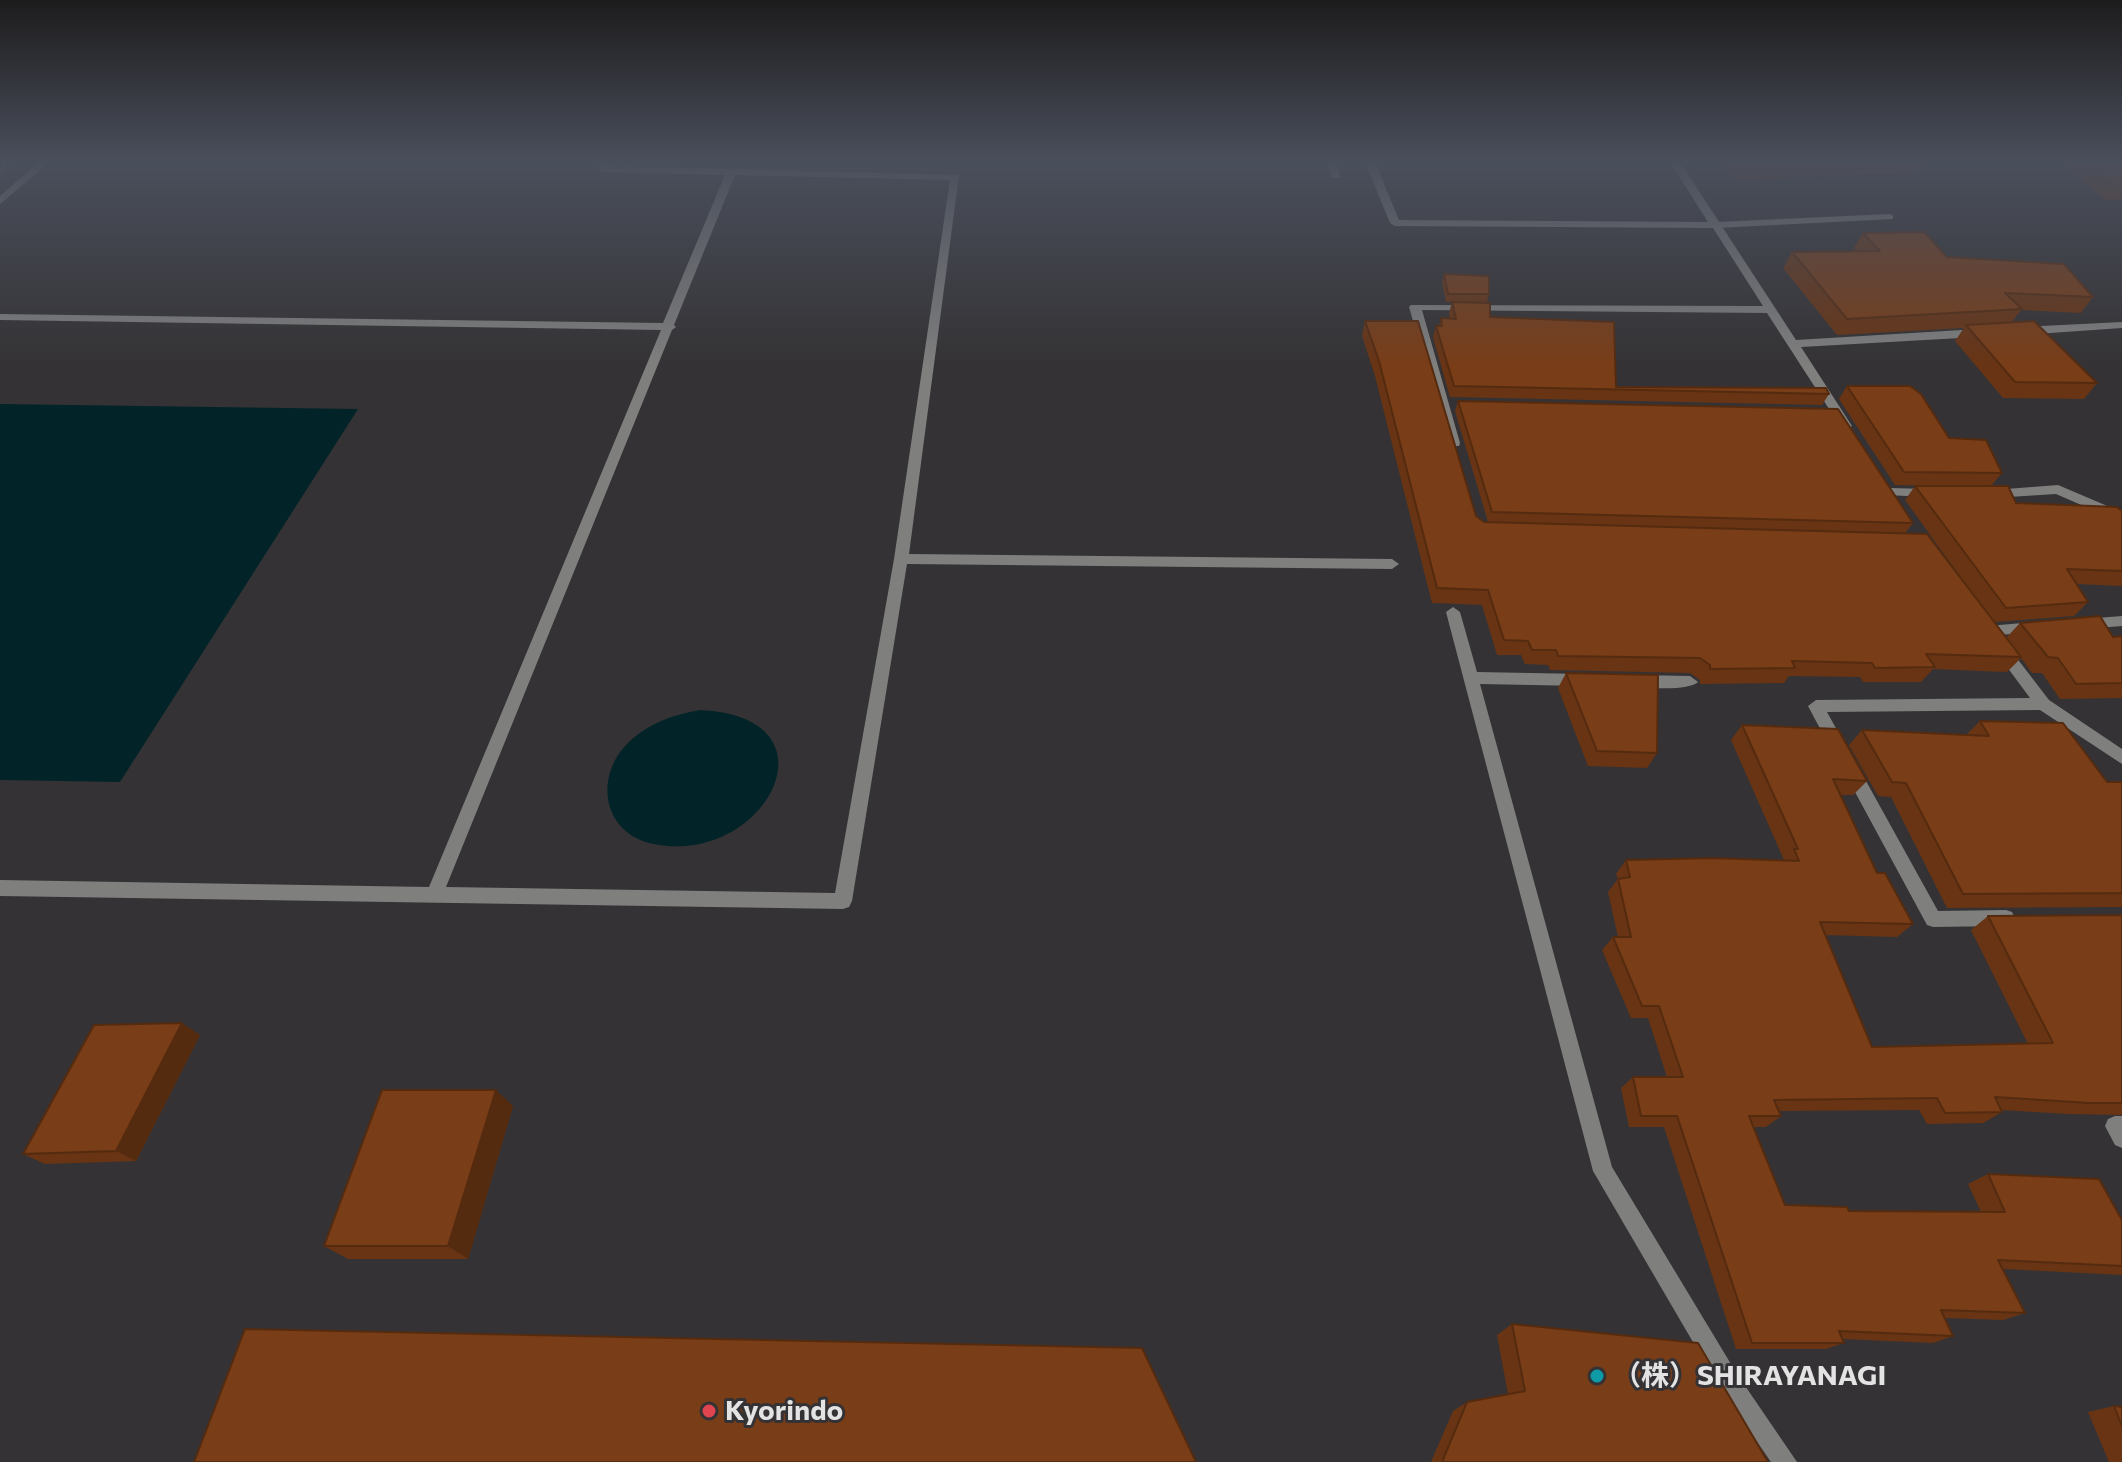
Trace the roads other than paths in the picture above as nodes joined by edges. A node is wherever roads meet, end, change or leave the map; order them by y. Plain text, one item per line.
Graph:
1 (708, 230) edge
2 (947, 230) edge
3 (1719, 230) edge
4 (1771, 310) junction
5 (0, 317) edge
6 (2122, 325) edge
7 (670, 327) junction
8 (2012, 331) edge
9 (1996, 332) edge
10 (1792, 344) junction
11 (1443, 404) junction
12 (1458, 404) edge
13 (1821, 412) edge
14 (1837, 412) junction
15 (1855, 439) edge
16 (1459, 460) edge
17 (1881, 479) edge
18 (1947, 493) edge
19 (1976, 494) edge
20 (2122, 529) edge
21 (901, 559) junction
22 (1392, 564) dead end
23 (1453, 612) dead end
24 (2122, 621) edge
25 (1470, 678) junction
26 (1596, 680) edge
27 (1627, 681) edge
28 (1690, 682) dead end
29 (2043, 704) junction
30 (2122, 757) edge
31 (0, 888) edge
32 (434, 896) junction
33 (2027, 918) edge
34 (2122, 1126) edge
35 (2122, 1138) edge
36 (1785, 1462) edge

1 - 7 street
2 - 21 street
3 - 4 street
4 - 10 street
4 - 11 street
5 - 7 street
6 - 8 street
7 - 32 street
9 - 10 street
10 - 14 street
11 - 12 street
11 - 16 street
13 - 14 street
14 - 15 street
17 - 18 street
19 - 20 street
21 - 22 street
21 - 32 street
23 - 25 street
24 - 29 street
25 - 26 street
25 - 36 street
27 - 28 street
29 - 30 street
29 - 33 street
31 - 32 street
34 - 35 street

